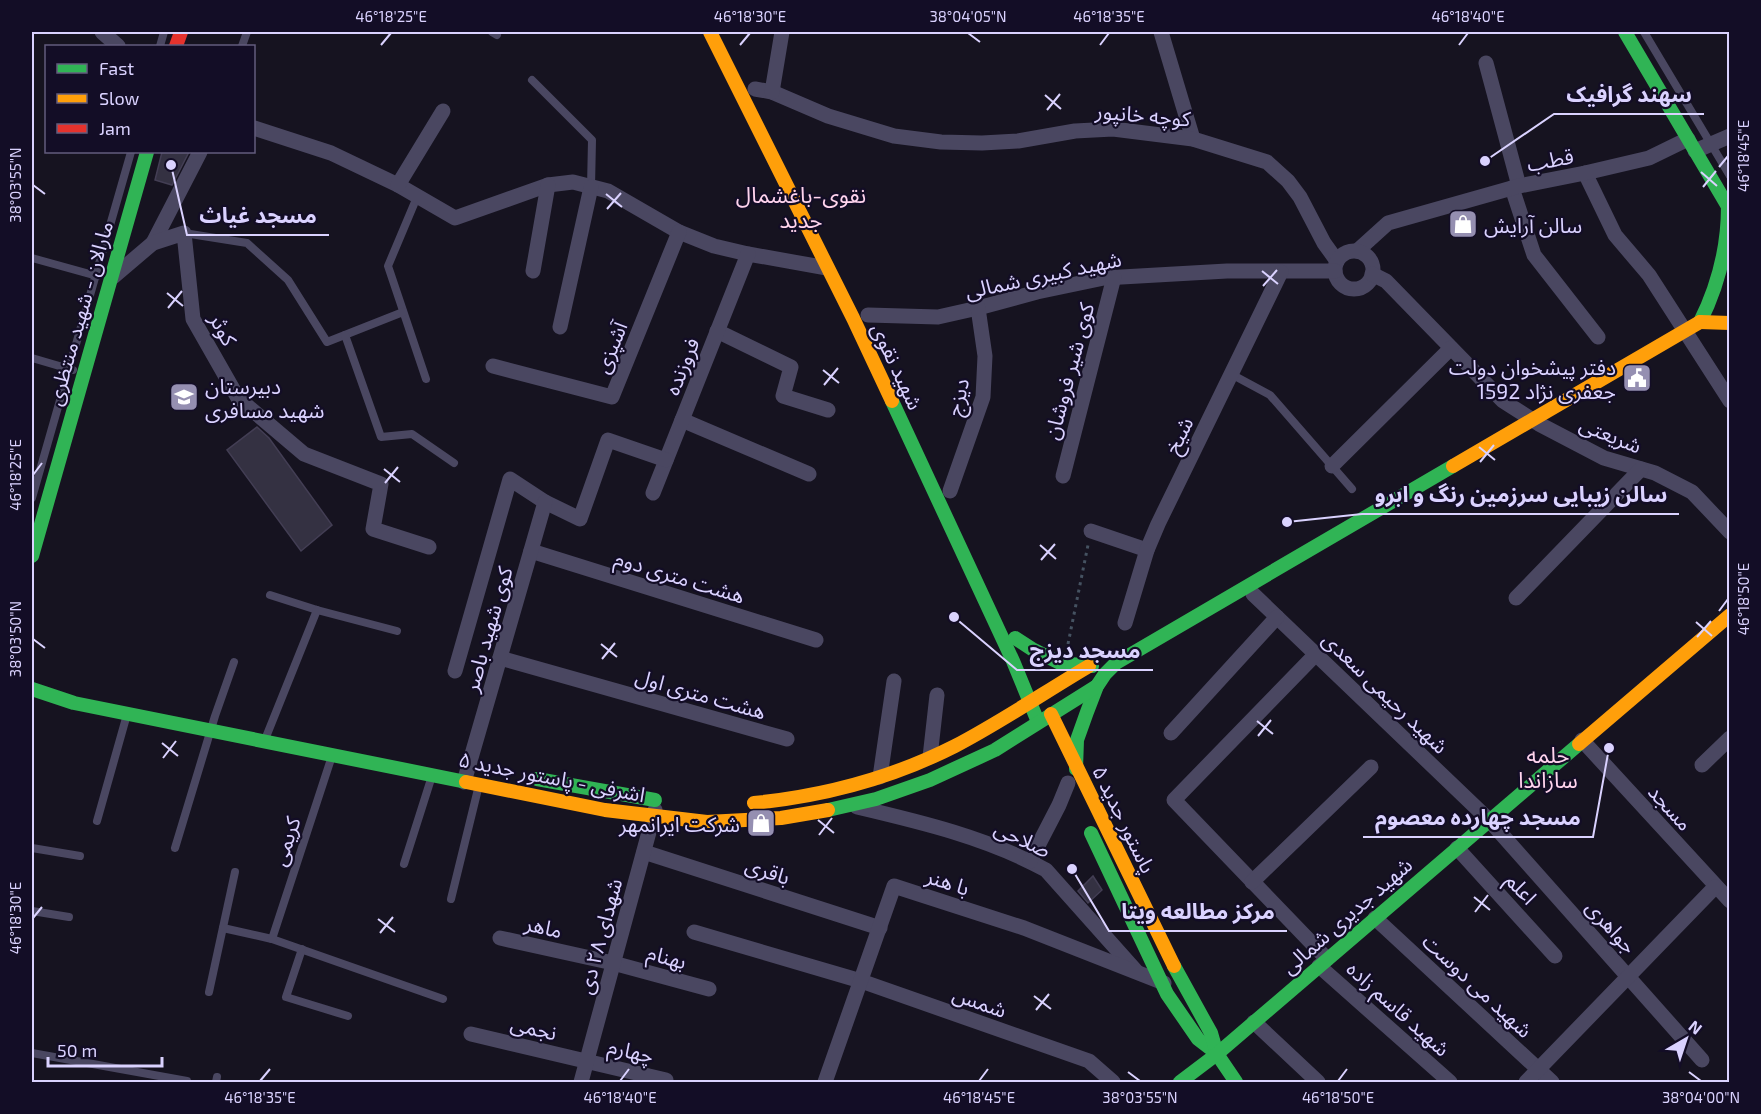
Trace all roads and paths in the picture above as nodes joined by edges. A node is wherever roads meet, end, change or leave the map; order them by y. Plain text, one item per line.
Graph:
1 (102, 32) edge
2 (710, 32) edge
3 (782, 32) edge
4 (1161, 32) edge
5 (1625, 32) edge
6 (1644, 32) edge
7 (117, 45) edge
8 (1486, 63) dead end
9 (532, 80) dead end
10 (443, 111) dead end
11 (255, 128) edge
12 (1730, 136) edge
13 (1193, 139) junction
14 (1711, 144) junction
15 (1691, 145) junction
16 (130, 153) edge
17 (147, 153) edge
18 (199, 153) edge
19 (1585, 173) junction
20 (1730, 176) edge
21 (398, 185) junction
22 (548, 185) junction
23 (591, 187) junction
24 (1516, 187) junction
25 (417, 197) junction
26 (1729, 208) edge
27 (679, 232) junction
28 (184, 233) junction
29 (153, 243) junction
30 (1357, 251) junction
31 (748, 254) junction
32 (32, 258) edge
33 (1336, 266) junction
34 (827, 268) junction
35 (533, 271) dead end
36 (1281, 272) junction
37 (1372, 274) junction
38 (95, 275) junction
39 (1114, 277) junction
40 (110, 279) junction
41 (1726, 306) edge
42 (978, 308) junction
43 (403, 312) junction
44 (868, 315) dead end
45 (1705, 318) junction
46 (1730, 323) edge
47 (560, 327) dead end
48 (717, 331) junction
49 (345, 336) junction
50 (1598, 337) dead end
51 (1451, 348) junction
52 (32, 358) edge
53 (493, 366) dead end
54 (69, 368) junction
55 (83, 373) junction
56 (1231, 374) junction
57 (426, 379) dead end
58 (1730, 400) edge
59 (828, 410) dead end
60 (682, 420) junction
61 (666, 460) junction
62 (454, 464) dead end
63 (1332, 466) junction
64 (1641, 469) junction
65 (941, 472) dead end
66 (809, 474) dead end
67 (1063, 476) dead end
68 (1352, 489) dead end
69 (653, 493) dead end
70 (952, 496) joint
71 (32, 498) edge
72 (545, 502) junction
73 (37, 517) edge
74 (967, 529) dead end
75 (1091, 531) joint
76 (1730, 532) edge
77 (429, 547) dead end
78 (1147, 550) junction
79 (531, 551) junction
80 (32, 556) edge
81 (1253, 594) dead end
82 (270, 595) dead end
83 (1516, 598) dead end
84 (317, 610) junction
85 (1730, 615) edge
86 (1277, 617) junction
87 (1125, 623) dead end
88 (397, 631) dead end
89 (1015, 638) junction
90 (816, 640) dead end
91 (1066, 654) dead end
92 (1316, 654) junction
93 (500, 658) junction
94 (1013, 661) junction
95 (234, 662) dead end
96 (1116, 663) junction
97 (1089, 666) junction
98 (454, 671) dead end
99 (894, 681) dead end
100 (1009, 681) dead end
101 (1097, 686) junction
102 (32, 689) edge
103 (1042, 694) junction
104 (937, 695) dead end
105 (1002, 701) dead end
106 (1029, 701) junction
107 (128, 714) junction
108 (1051, 714) junction
109 (1041, 727) junction
110 (211, 730) junction
111 (979, 733) junction
112 (1171, 733) dead end
113 (1730, 738) edge
114 (787, 739) dead end
115 (264, 740) junction
116 (1582, 741) junction
117 (332, 754) junction
118 (930, 757) junction
119 (1702, 765) dead end
120 (1371, 767) dead end
121 (470, 773) junction
122 (432, 775) junction
123 (1069, 775) junction
124 (527, 777) dead end
125 (880, 777) junction
126 (663, 801) joint
127 (736, 804) dead end
128 (1077, 804) dead end
129 (850, 806) junction
130 (653, 816) junction
131 (97, 820) dead end
132 (1490, 820) junction
133 (1087, 825) dead end
134 (32, 848) edge
135 (175, 848) dead end
136 (1457, 848) junction
137 (644, 852) junction
138 (80, 856) dead end
139 (1030, 861) junction
140 (404, 864) dead end
141 (235, 872) dead end
142 (1252, 882) junction
143 (1715, 887) junction
144 (451, 899) dead end
145 (1730, 902) edge
146 (32, 911) edge
147 (69, 917) dead end
148 (1375, 918) junction
149 (223, 928) junction
150 (880, 928) junction
151 (694, 932) dead end
152 (500, 938) dead end
153 (272, 939) junction
154 (302, 949) junction
155 (1556, 956) dead end
156 (1323, 962) junction
157 (613, 963) junction
158 (1138, 974) junction
159 (1629, 977) junction
160 (861, 981) junction
161 (1161, 982) junction
162 (1184, 986) junction
163 (709, 989) dead end
164 (209, 992) dead end
165 (443, 999) dead end
166 (348, 1016) dead end
167 (1254, 1022) junction
168 (471, 1034) dead end
169 (32, 1053) edge
170 (1217, 1054) junction
171 (1702, 1060) dead end
172 (587, 1061) junction
173 (1538, 1070) junction
174 (666, 1080) dead end
175 (187, 1081) dead end
176 (828, 1082) edge
177 (581, 1083) edge
178 (1113, 1083) edge
179 (1180, 1083) edge
180 (1236, 1083) edge
181 (1318, 1083) edge
182 (1450, 1083) edge
183 (1526, 1083) edge
184 (1552, 1083) edge

1 - 7 street
2 - 34 main road, شهید نقوی
3 - 13 street, کوچه خانپور
4 - 13 street
5 - 15 main road
6 - 14 lane
8 - 24 street
9 - 23 lane
10 - 21 street
11 - 21 street
12 - 14 street, قطب
13 - 33 street, کوچه خانپور
14 - 15 street, قطب
14 - 20 lane
15 - 19 street, قطب
15 - 26 main road
16 - 38 lane, مارالان - شهید منتظری
17 - 40 main road, مارالان - شهید منتظری
18 - 29 street
19 - 24 street, قطب
19 - 58 street
21 - 25 street
22 - 23 street
22 - 25 street
22 - 35 street
23 - 27 street
23 - 47 street
24 - 30 street, قطب
24 - 50 street
25 - 43 lane
26 - 45 main road
27 - 31 street
27 - 53 street, آشپزی
28 - 29 street
28 - 49 lane
28 - 77 street, کوثر
29 - 40 street
30 - 33 street
30 - 37 street
31 - 34 street
31 - 48 street, فروزنده
32 - 38 lane
33 - 36 street, شهید کبیری شمالی
33 - 37 street
34 - 94 main road, شهید نقوی
36 - 39 street, شهید کبیری شمالی
36 - 56 street, شیخ
37 - 51 street, شریعتی
38 - 40 lane
38 - 54 lane, مارالان - شهید منتظری
39 - 42 street, شهید کبیری شمالی
39 - 67 street, کوی شیر فروشان
40 - 55 main road, مارالان - شهید منتظری
41 - 45 main road
42 - 44 street, شهید کبیری شمالی
42 - 70 street, دیزج
43 - 49 lane
43 - 57 lane
45 - 46 main road
45 - 96 main road
48 - 59 street
48 - 60 street, فروزنده
49 - 62 lane
51 - 63 street
51 - 64 street, شریعتی
52 - 54 lane
54 - 55 lane
54 - 71 lane, مارالان - شهید منتظری
55 - 73 main road, مارالان - شهید منتظری
56 - 63 lane
56 - 78 street, شیخ
60 - 61 street, فروزنده
60 - 66 street
61 - 69 street, فروزنده
61 - 72 street
63 - 68 lane
64 - 76 street, شریعتی
64 - 83 street
65 - 70 main road
72 - 79 street, کوی شهید باصر
72 - 98 street
73 - 80 main road, مارالان - شهید منتظری
74 - 89 main road
75 - 78 street
75 - 91 path
78 - 87 street, شیخ
79 - 90 street, هشت متری دوم
79 - 93 street, کوی شهید باصر
81 - 86 street, شهید رحیمی سعدی
82 - 84 lane
84 - 88 lane
84 - 115 lane
85 - 116 main road, شهید جدیری شمالی
86 - 92 street, شهید رحیمی سعدی
86 - 112 street
89 - 97 main road
89 - 103 main road
92 - 132 street, شهید رحیمی سعدی
92 - 142 street, شهید قاسم زاده
93 - 114 street, هشت متری اول
93 - 121 street, کوی شهید باصر
94 - 100 main road
94 - 106 main road, شهید نقوی
95 - 110 lane
96 - 97 main road
96 - 101 main road
97 - 103 main road
99 - 125 street
101 - 108 main road, اشرفی - پاستور جدید ۵
101 - 123 main road
102 - 107 main road, اشرفی - پاستور جدید ۵
103 - 106 main road
103 - 108 main road
104 - 118 street
105 - 111 main road
106 - 109 main road, شهید نقوی
106 - 111 main road
107 - 110 main road, اشرفی - پاستور جدید ۵
107 - 131 lane
108 - 109 main road, اشرفی - پاستور جدید ۵
108 - 123 main road, پاستور جدید ۵
109 - 129 main road, اشرفی - پاستور جدید ۵
110 - 115 main road, اشرفی - پاستور جدید ۵
110 - 135 lane
111 - 118 main road
113 - 119 street
115 - 117 main road, اشرفی - پاستور جدید ۵
116 - 132 main road, شهید جدیری شمالی
116 - 143 street, مسجد
117 - 122 main road, اشرفی - پاستور جدید ۵
117 - 153 lane, کریمی
118 - 125 main road
120 - 142 street
121 - 122 main road, اشرفی - پاستور جدید ۵
121 - 130 main road, اشرفی - پاستور جدید ۵
121 - 144 lane
122 - 140 lane
123 - 128 main road, پاستور جدید ۵
123 - 139 street
123 - 162 main road, پاستور جدید ۵
124 - 126 main road, اشرفی - پاستور جدید ۵
125 - 127 main road
126 - 130 street, شهدای ۲۸ دی
129 - 130 main road, اشرفی - پاستور جدید ۵
129 - 139 street, صلاحی
130 - 137 street, شهدای ۲۸ دی
132 - 136 main road, شهید جدیری شمالی
132 - 159 street, جواهری
133 - 161 main road, پاستور جدید ۵
134 - 138 lane
136 - 148 main road, شهید جدیری شمالی
136 - 155 street, اعلم
137 - 150 street, باقری
137 - 157 street, شهدای ۲۸ دی
139 - 158 street, صلاحی
141 - 149 lane
142 - 156 street, شهید قاسم زاده
143 - 145 street, مسجد
143 - 159 street
146 - 147 lane
148 - 156 main road, شهید جدیری شمالی
148 - 173 street, شهید می دوست
149 - 153 lane
149 - 164 lane
150 - 158 street, با هنر
150 - 160 street, با هنر
151 - 160 street, شمس
152 - 157 street, ماهر
153 - 154 lane
154 - 165 lane
154 - 166 lane
156 - 167 main road, شهید جدیری شمالی
156 - 182 street, شهید قاسم زاده
157 - 163 street, بهنام
157 - 172 street, شهدای ۲۸ دی
158 - 161 street, با هنر
159 - 171 street, جواهری
159 - 173 street
160 - 176 street, با هنر
160 - 178 street, شمس
161 - 162 street, با هنر
161 - 170 main road, پاستور جدید ۵
162 - 170 main road, پاستور جدید ۵
167 - 170 main road, شهید جدیری شمالی
167 - 181 street
168 - 172 street, نجمی
169 - 175 lane
170 - 179 main road, شهید جدیری شمالی
170 - 180 main road
172 - 174 street, چهارم
172 - 177 street, شهدای ۲۸ دی
173 - 183 street
173 - 184 street, شهید می دوست

